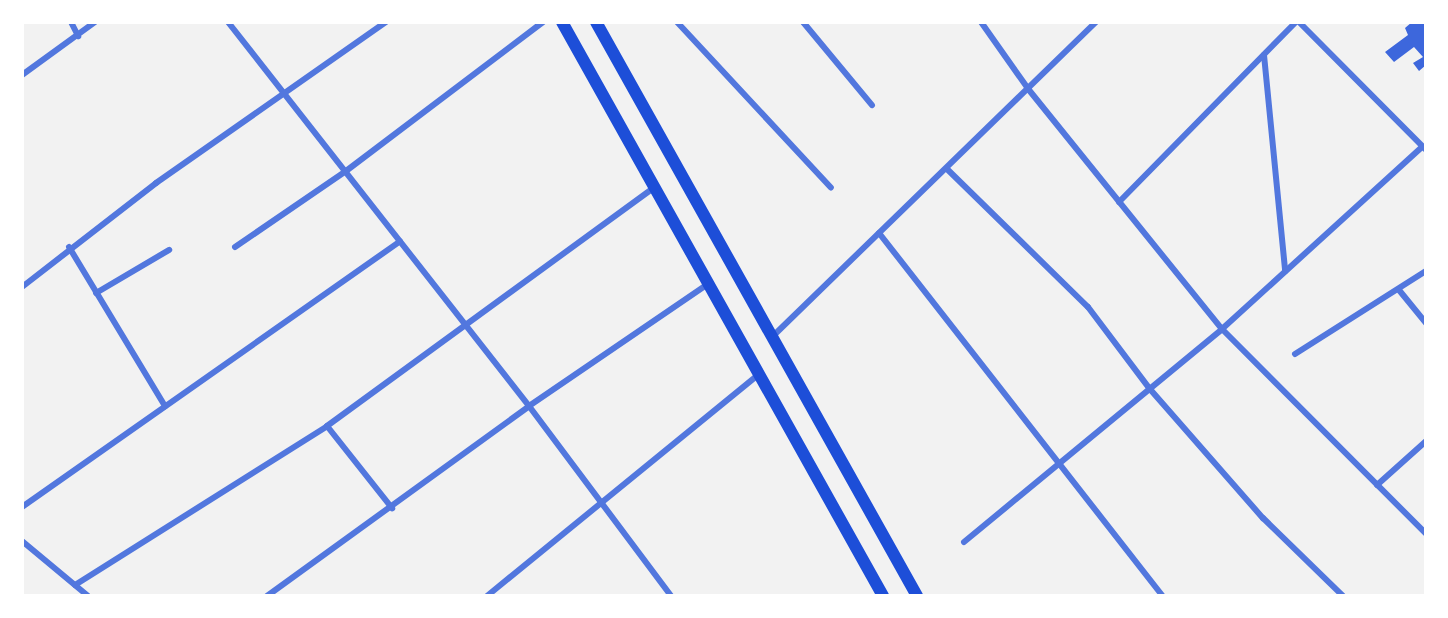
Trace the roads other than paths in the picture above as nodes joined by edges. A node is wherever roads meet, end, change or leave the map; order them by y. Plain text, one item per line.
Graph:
1 (71, 22) edge
2 (95, 22) edge
3 (228, 22) edge
4 (386, 22) edge
5 (543, 22) edge
6 (562, 22) edge
7 (596, 22) edge
8 (677, 22) edge
9 (803, 22) edge
10 (981, 22) edge
11 (1096, 22) edge
12 (1297, 22) edge
13 (78, 36) junction
14 (1264, 55) junction
15 (22, 75) edge
16 (1029, 90) junction
17 (283, 93) junction
18 (872, 105) dead end
19 (1424, 148) edge
20 (947, 169) junction
21 (346, 171) junction
22 (653, 188) junction
23 (831, 188) dead end
24 (1119, 202) junction
25 (879, 233) junction
26 (400, 241) junction
27 (69, 247) junction
28 (235, 247) dead end
29 (169, 250) dead end
30 (1286, 271) junction
31 (1425, 271) edge
32 (708, 284) junction
33 (22, 287) edge
34 (1399, 290) junction
35 (96, 293) junction
36 (1425, 322) edge
37 (463, 325) junction
38 (1222, 329) junction
39 (772, 337) junction
40 (1295, 354) dead end
41 (759, 374) junction
42 (1149, 388) junction
43 (165, 405) junction
44 (529, 406) junction
45 (327, 426) junction
46 (1425, 441) edge
47 (1058, 461) junction
48 (1377, 485) junction
49 (598, 504) junction
50 (22, 507) edge
51 (392, 507) junction
52 (1425, 534) edge
53 (22, 541) edge
54 (964, 542) dead end
55 (75, 585) junction
56 (88, 596) edge
57 (267, 596) edge
58 (487, 596) edge
59 (671, 596) edge
60 (883, 596) edge
61 (917, 596) edge
62 (1164, 596) edge
63 (1343, 596) edge

1 - 13 street
2 - 13 street
3 - 17 street
4 - 17 street
5 - 21 street
6 - 22 main road
7 - 39 main road
8 - 23 street
9 - 18 street
10 - 16 street
11 - 16 street
12 - 14 street
12 - 19 street
13 - 15 street
14 - 24 street
14 - 30 street
16 - 20 street
16 - 24 street
17 - 21 street
17 - 27 street
19 - 30 street
20 - 25 street
20 - 42 street
21 - 26 street
21 - 28 street
22 - 32 main road
22 - 37 street
24 - 38 street
25 - 39 street
25 - 47 street
26 - 37 street
26 - 43 street
27 - 33 street
27 - 35 street
29 - 35 street
30 - 38 street
31 - 34 street
32 - 41 main road
32 - 44 street
34 - 36 street
34 - 40 street
35 - 43 street
37 - 44 street
37 - 45 street
38 - 42 street
38 - 48 street
39 - 61 main road
41 - 49 street
41 - 60 main road
42 - 47 street
42 - 63 street
43 - 50 street
44 - 49 street
44 - 51 street
45 - 51 street
45 - 55 street
46 - 48 street
47 - 54 street
47 - 62 street
48 - 52 street
49 - 58 street
49 - 59 street
51 - 57 street
53 - 55 street
55 - 56 street

